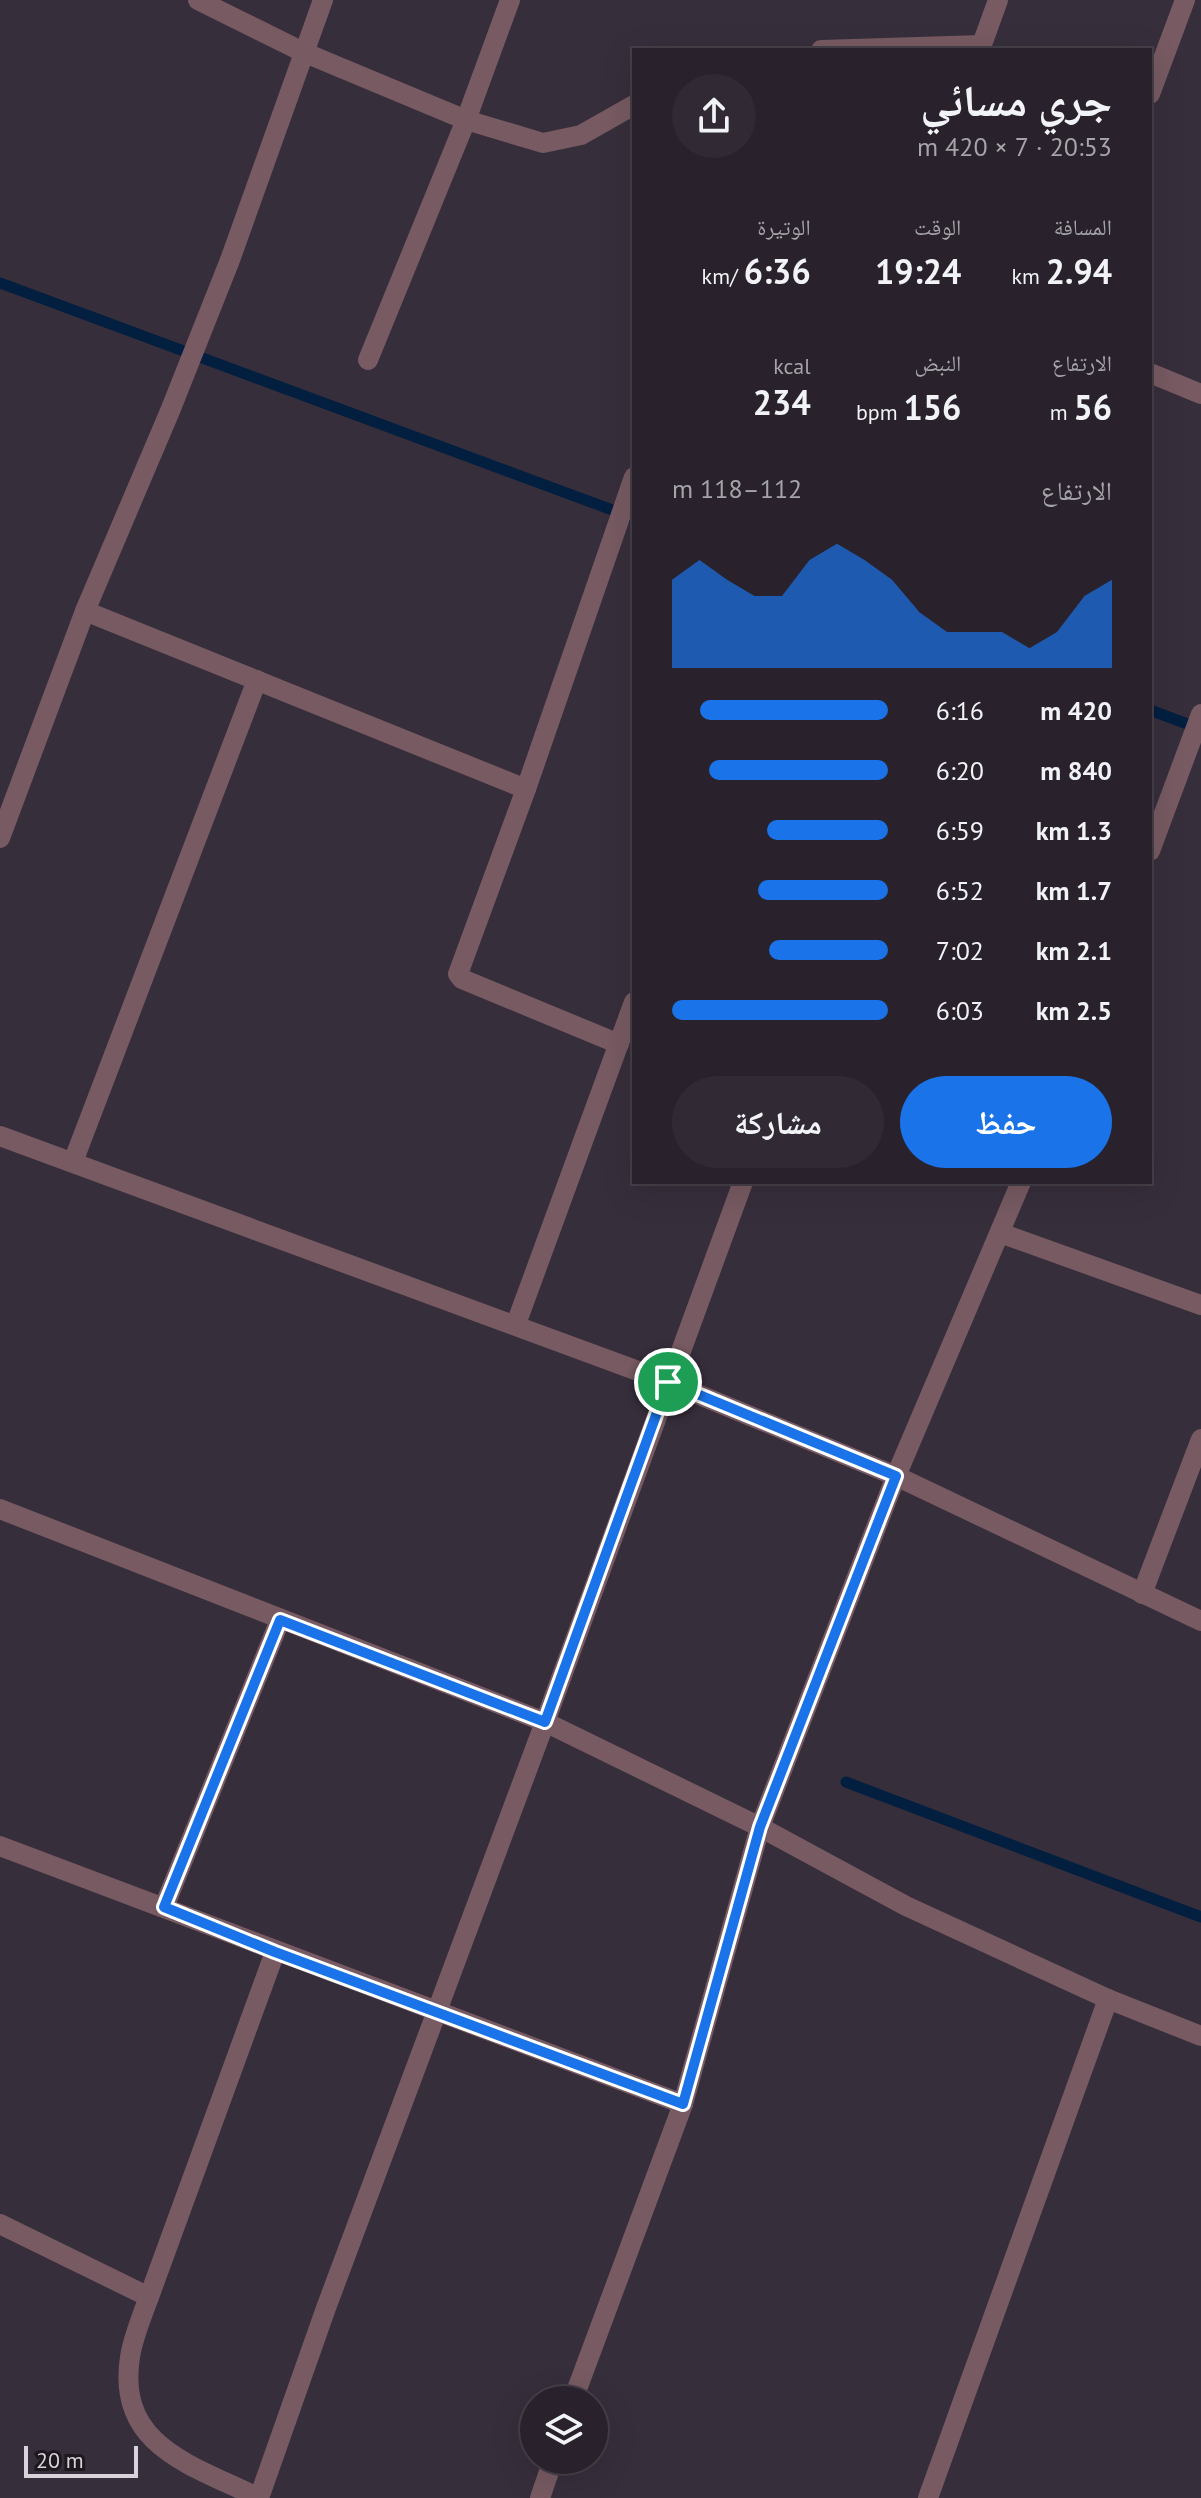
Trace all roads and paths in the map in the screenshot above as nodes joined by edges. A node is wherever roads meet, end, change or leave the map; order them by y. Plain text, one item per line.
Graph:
1 (198, 0) edge
2 (323, 0) edge
3 (510, 0) edge
4 (998, 0) edge
5 (1185, 0) edge
6 (981, 48) edge
7 (303, 52) junction
8 (1152, 89) edge
9 (632, 106) edge
10 (466, 120) junction
11 (368, 360) dead end
12 (1152, 374) edge
13 (1201, 394) edge
14 (632, 483) edge
15 (85, 611) junction
16 (257, 680) junction
17 (1201, 714) edge
18 (526, 789) junction
19 (0, 838) edge
20 (1152, 846) edge
21 (632, 1008) edge
22 (619, 1044) junction
23 (0, 1136) edge
24 (73, 1162) junction
25 (742, 1184) edge
26 (1020, 1184) edge
27 (1000, 1233) junction
28 (1201, 1305) edge
29 (516, 1324) junction
30 (668, 1382) junction
31 (1201, 1439) edge
32 (896, 1476) junction
33 (0, 1509) edge
34 (1142, 1594) junction
35 (280, 1620) junction
36 (1201, 1621) edge
37 (545, 1722) junction
38 (760, 1827) junction
39 (0, 1846) edge
40 (164, 1907) junction
41 (275, 1952) junction
42 (1108, 1999) junction
43 (435, 2012) junction
44 (1201, 2036) edge
45 (683, 2104) junction
46 (2, 2231) edge
47 (149, 2297) junction
48 (578, 2386) edge
49 (548, 2474) edge
50 (259, 2498) edge
51 (540, 2498) edge
52 (928, 2498) edge

1 - 7 street
2 - 7 street
3 - 10 street
4 - 6 street
5 - 8 street
7 - 10 street
7 - 15 street
9 - 10 street
10 - 11 street
12 - 13 street
14 - 18 street
15 - 16 street
15 - 19 street
16 - 18 street
16 - 24 street
17 - 20 street
18 - 22 street
21 - 22 street
22 - 29 street
23 - 24 street
24 - 29 street
25 - 30 street
26 - 27 street
27 - 28 street
27 - 32 street
29 - 30 street
30 - 32 street
30 - 37 street
31 - 34 street
32 - 34 street
32 - 38 street
33 - 35 street
34 - 36 street
35 - 37 street
35 - 40 street
37 - 38 street
37 - 43 street
38 - 42 street
38 - 45 street
39 - 40 street
40 - 41 street
41 - 43 street
41 - 47 street
42 - 44 street
42 - 52 street
43 - 45 street
43 - 50 street
45 - 48 street
46 - 47 street
47 - 50 street
49 - 51 street

